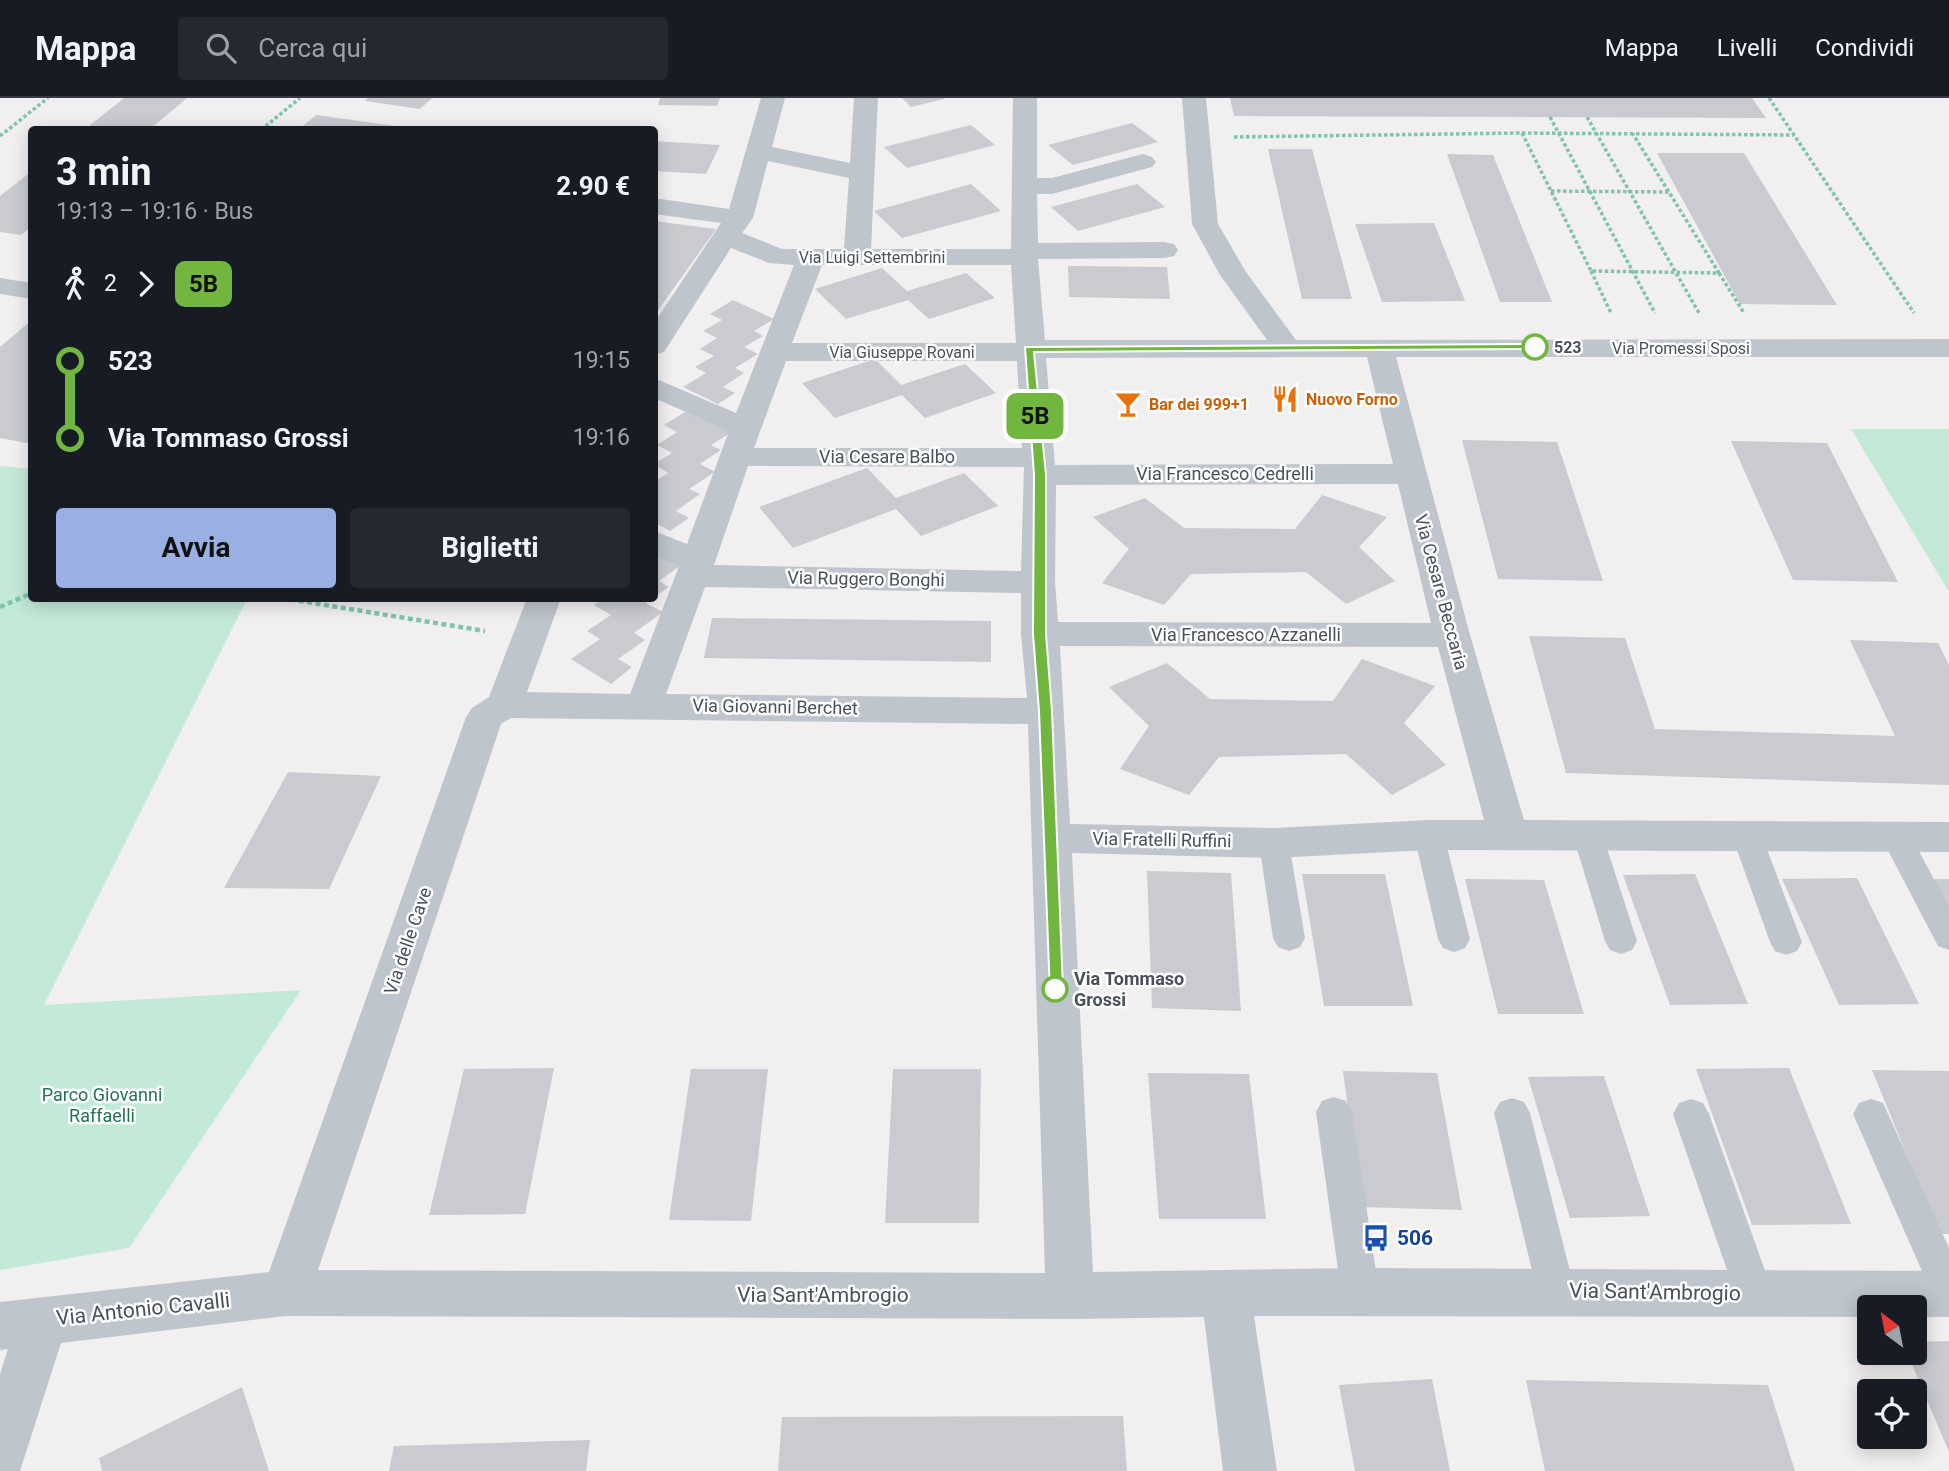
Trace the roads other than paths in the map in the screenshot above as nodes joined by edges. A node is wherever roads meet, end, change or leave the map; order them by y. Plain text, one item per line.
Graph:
1 (773, 98) edge
2 (866, 98) edge
3 (1025, 98) edge
4 (1194, 98) edge
5 (758, 151) junction
6 (1143, 162) dead end
7 (860, 173) junction
8 (1024, 186) junction
9 (658, 207) edge
10 (732, 227) junction
11 (1164, 250) dead end
12 (1024, 254) junction
13 (811, 258) junction
14 (857, 258) junction
15 (0, 286) edge
16 (28, 290) edge
17 (658, 340) edge
18 (1286, 347) junction
19 (1379, 347) junction
20 (1949, 348) edge
21 (1030, 350) junction
22 (773, 352) junction
23 (658, 389) edge
24 (746, 425) junction
25 (735, 457) junction
26 (1039, 466) junction
27 (1409, 474) junction
28 (658, 544) edge
29 (696, 569) junction
30 (1038, 582) junction
31 (543, 602) edge
32 (1039, 634) junction
33 (1452, 635) junction
34 (504, 705) junction
35 (644, 705) junction
36 (1046, 711) junction
37 (1429, 835) junction
38 (1508, 835) junction
39 (1588, 836) junction
40 (1747, 836) junction
41 (1896, 837) junction
42 (1949, 837) edge
43 (1050, 838) junction
44 (1274, 842) junction
45 (1949, 937) edge
46 (1289, 938) dead end
47 (1454, 939) dead end
48 (1621, 941) dead end
49 (1786, 942) dead end
50 (1334, 1112) dead end
51 (1512, 1112) dead end
52 (1691, 1114) dead end
53 (1871, 1114) dead end
54 (1360, 1291) junction
55 (1556, 1291) junction
56 (1949, 1292) edge
57 (286, 1293) junction
58 (1754, 1293) junction
59 (1226, 1294) junction
60 (1070, 1296) junction
61 (21, 1323) edge
62 (0, 1455) edge
63 (1250, 1471) edge

1 - 5 street
2 - 7 street
3 - 8 street
4 - 18 street
5 - 7 street
5 - 10 street
6 - 8 street
7 - 14 street
8 - 12 street
9 - 10 street
10 - 13 street, Via Luigi Settembrini
10 - 17 street
11 - 12 street
12 - 14 street, Via Luigi Settembrini
12 - 21 street
13 - 14 street, Via Luigi Settembrini
13 - 22 street
15 - 16 street
18 - 19 street, Via Promessi Sposi
18 - 21 street, Via Promessi Sposi
19 - 20 street, Via Promessi Sposi
19 - 27 street, Via Cesare Beccaria
21 - 22 street, Via Giuseppe Rovani
21 - 26 street
22 - 24 street
23 - 24 street
24 - 25 street
25 - 26 street, Via Cesare Balbo
25 - 29 street
26 - 27 street, Via Francesco Cedrelli
26 - 30 street
27 - 33 street, Via Cesare Beccaria
28 - 29 street
29 - 30 street, Via Ruggero Bonghi
29 - 35 street
30 - 32 street
31 - 34 street, Via delle Cave
32 - 33 street, Via Francesco Azzanelli
32 - 36 street
33 - 38 street, Via Cesare Beccaria
34 - 35 street, Via Giovanni Berchet
34 - 57 street, Via delle Cave
35 - 36 street, Via Giovanni Berchet
36 - 43 street
37 - 38 street, Via Fratelli Ruffini
37 - 44 street, Via Fratelli Ruffini
37 - 47 lane
38 - 39 street, Via Fratelli Ruffini
39 - 40 street, Via Fratelli Ruffini
39 - 48 lane
40 - 41 street, Via Fratelli Ruffini
40 - 49 lane
41 - 42 street, Via Fratelli Ruffini
41 - 45 lane
43 - 44 street, Via Fratelli Ruffini
43 - 60 street
44 - 46 lane
50 - 54 lane
51 - 55 lane, Via Sant'Ambrogio
52 - 58 lane, Via Sant'Ambrogio
53 - 56 lane, Via Sant'Ambrogio
54 - 55 street, Via Sant'Ambrogio
54 - 59 street, Via Sant'Ambrogio
55 - 58 street, Via Sant'Ambrogio
56 - 58 street, Via Sant'Ambrogio
57 - 60 street, Via Sant'Ambrogio
57 - 61 street, Via Antonio Cavalli
59 - 60 street, Via Sant'Ambrogio
59 - 63 street
61 - 62 street

